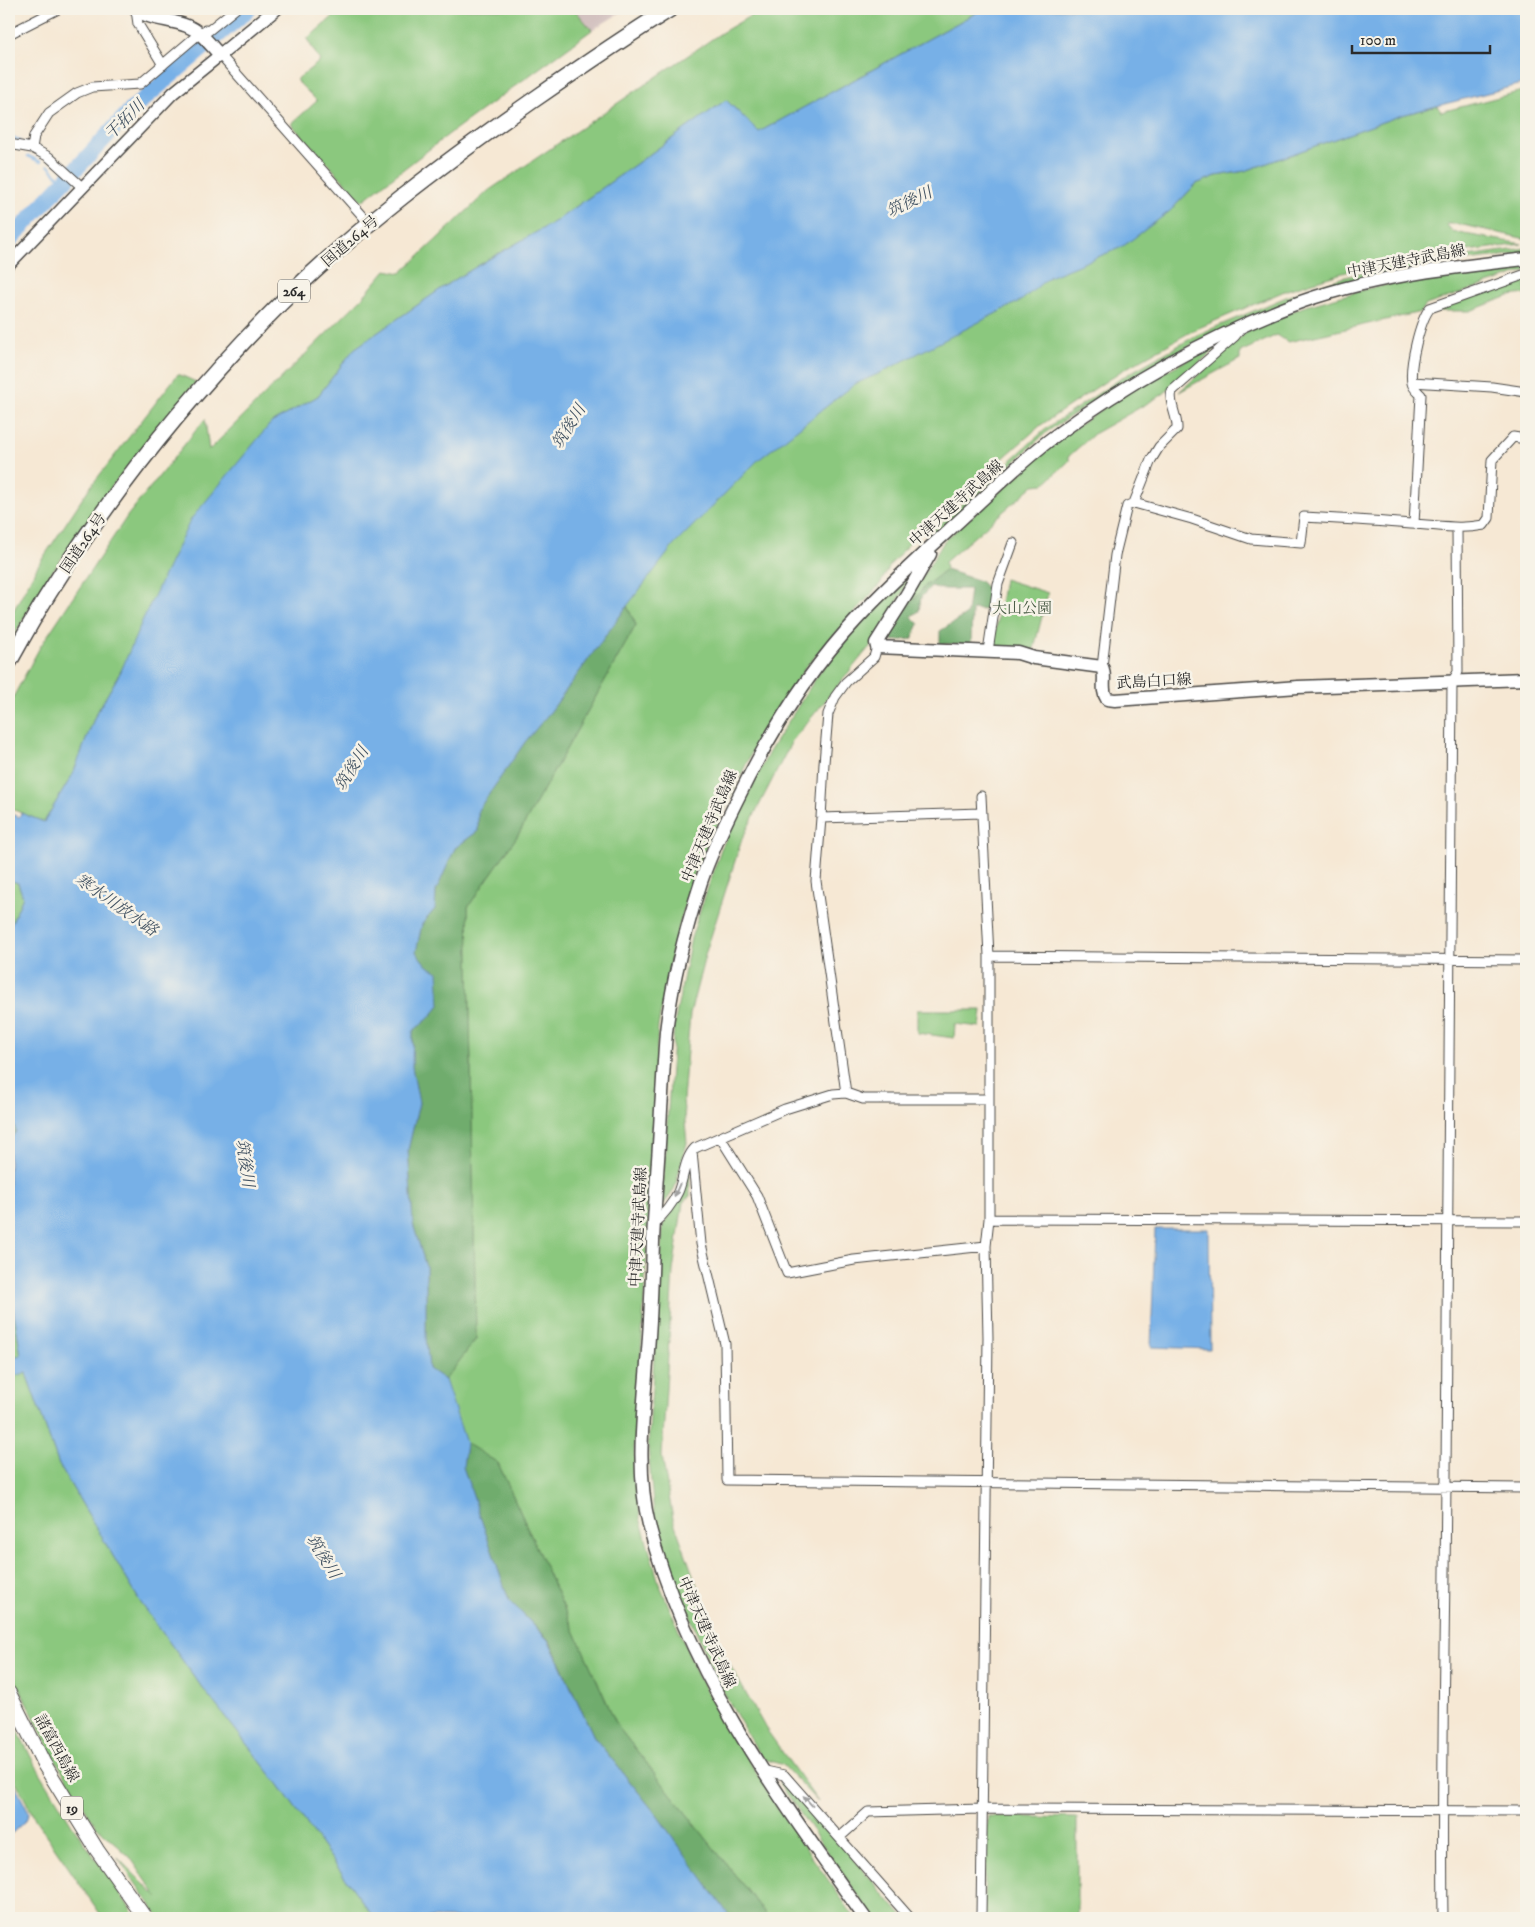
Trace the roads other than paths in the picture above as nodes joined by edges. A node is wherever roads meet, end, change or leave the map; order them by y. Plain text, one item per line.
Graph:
1 (58, 9) edge
2 (235, 9) edge
3 (276, 9) edge
4 (670, 9) edge
5 (135, 10) edge
6 (9, 34) edge
7 (201, 34) junction
8 (217, 52) junction
9 (163, 64) junction
10 (9, 144) edge
11 (32, 148) junction
12 (78, 184) junction
13 (369, 223) junction
14 (1526, 259) edge
15 (9, 264) edge
16 (1526, 274) edge
17 (1242, 327) junction
18 (1412, 382) junction
19 (1526, 392) edge
20 (1526, 439) edge
21 (1134, 503) junction
22 (1414, 524) junction
23 (1457, 528) junction
24 (937, 541) junction
25 (1013, 543) dead end
26 (878, 647) junction
27 (988, 651) junction
28 (9, 662) edge
29 (1102, 667) junction
30 (1526, 679) edge
31 (1452, 682) junction
32 (981, 796) dead end
33 (981, 813) junction
34 (821, 818) junction
35 (989, 956) junction
36 (1449, 958) junction
37 (1526, 960) edge
38 (846, 1093) junction
39 (988, 1099) junction
40 (720, 1137) junction
41 (692, 1152) junction
42 (989, 1219) junction
43 (1448, 1220) junction
44 (1526, 1221) edge
45 (654, 1223) junction
46 (986, 1246) junction
47 (986, 1483) junction
48 (1446, 1488) junction
49 (1526, 1488) edge
50 (9, 1693) edge
51 (761, 1770) junction
52 (982, 1809) junction
53 (1441, 1811) junction
54 (1526, 1811) edge
55 (840, 1837) junction
56 (144, 1918) edge
57 (865, 1918) edge
58 (910, 1918) edge
59 (981, 1918) edge
60 (1443, 1918) edge

1 - 6 street
2 - 7 street
3 - 8 main road
4 - 13 highway, 国道264号 / 264
5 - 7 main road
5 - 9 street
7 - 8 main road
7 - 9 street
8 - 12 street
8 - 13 street
9 - 11 street
10 - 11 street
11 - 12 street
12 - 15 street
13 - 28 highway, 国道264号 / 264
14 - 17 main road, 中津天建寺武島線
16 - 18 street
17 - 21 street
17 - 24 main road, 中津天建寺武島線
18 - 19 street
18 - 22 street
20 - 23 street
21 - 22 street
21 - 29 street
22 - 23 street
23 - 31 street
24 - 26 main road
24 - 45 main road, 中津天建寺武島線
25 - 27 street
26 - 27 main road, 武島白口線
26 - 34 street
27 - 29 main road, 武島白口線
29 - 31 main road, 武島白口線
30 - 31 main road, 武島白口線
31 - 36 street
32 - 33 street
33 - 34 street
33 - 35 street
34 - 38 street
35 - 36 street
35 - 39 street
36 - 37 street
36 - 43 street
38 - 39 street
38 - 40 street
39 - 42 street
40 - 41 street
40 - 46 street
41 -> 45 street
41 - 47 street
42 - 43 street
42 - 46 street
43 - 44 street
43 - 48 street
45 - 51 main road, 中津天建寺武島線
46 - 47 street
47 - 48 street
47 - 52 street
48 - 49 street
48 - 53 street
50 - 56 main road, 諸富西島線 / 19
55 -> 51 street
51 - 57 main road, 中津天建寺武島線
52 - 53 street
52 - 55 street
52 - 59 street
53 - 54 street
53 - 60 street
55 - 58 street

